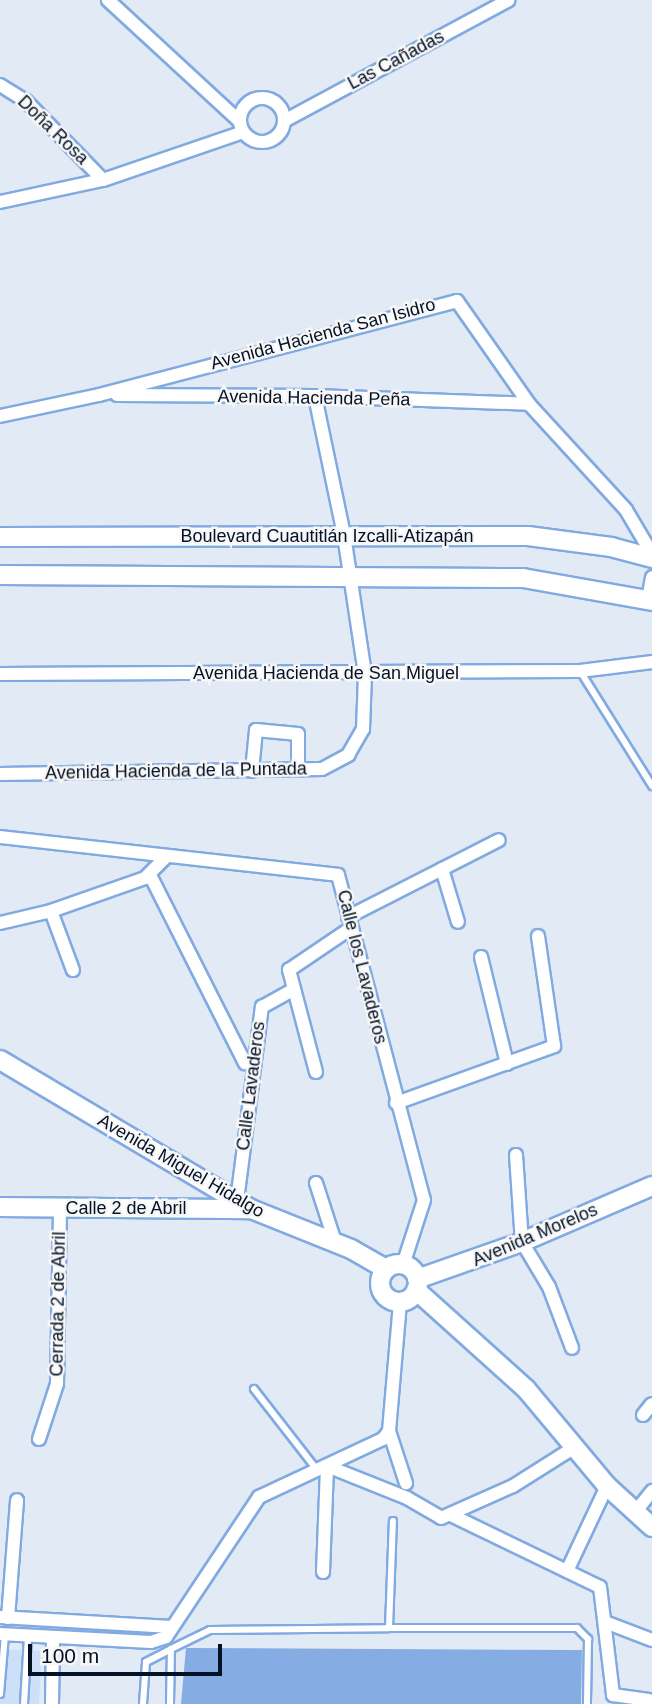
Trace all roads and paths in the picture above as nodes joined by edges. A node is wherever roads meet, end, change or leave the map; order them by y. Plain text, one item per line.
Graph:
1 (108, 0) edge
2 (509, 0) edge
3 (0, 85) edge
4 (284, 121) junction
5 (241, 126) junction
6 (103, 180) junction
7 (0, 202) edge
8 (99, 395) junction
9 (315, 396) junction
10 (529, 404) junction
11 (0, 416) edge
12 (344, 536) junction
13 (0, 537) edge
14 (652, 556) edge
15 (0, 575) edge
16 (350, 575) junction
17 (652, 577) edge
18 (650, 600) edge
19 (652, 662) edge
20 (580, 671) junction
21 (0, 674) edge
22 (365, 674) junction
23 (298, 770) junction
24 (252, 771) junction
25 (0, 774) edge
26 (652, 786) edge
27 (0, 837) edge
28 (499, 841) dead end
29 (167, 856) junction
30 (442, 869) junction
31 (149, 875) junction
32 (51, 911) junction
33 (458, 922) dead end
34 (0, 923) edge
35 (350, 923) junction
36 (538, 936) dead end
37 (481, 957) dead end
38 (73, 970) dead end
39 (293, 990) junction
40 (0, 1060) edge
41 (245, 1063) dead end
42 (506, 1064) junction
43 (316, 1072) dead end
44 (397, 1103) junction
45 (516, 1155) dead end
46 (316, 1183) dead end
47 (652, 1186) edge
48 (234, 1203) junction
49 (0, 1207) edge
50 (60, 1208) junction
51 (335, 1242) junction
52 (522, 1242) junction
53 (390, 1270) junction
54 (415, 1294) junction
55 (572, 1348) dead end
56 (254, 1389) dead end
57 (652, 1404) edge
58 (643, 1415) dead end
59 (389, 1432) junction
60 (39, 1438) dead end
61 (573, 1448) junction
62 (322, 1468) junction
63 (406, 1483) dead end
64 (607, 1486) junction
65 (652, 1491) edge
66 (17, 1500) dead end
67 (636, 1511) junction
68 (451, 1515) junction
69 (393, 1521) dead end
70 (652, 1527) edge
71 (567, 1571) junction
72 (323, 1572) dead end
73 (4, 1617) edge
74 (605, 1622) junction
75 (80, 1624) junction
76 (172, 1627) junction
77 (389, 1628) junction
78 (3, 1634) edge
79 (27, 1636) junction
80 (53, 1637) junction
81 (79, 1639) junction
82 (652, 1640) edge
83 (172, 1649) junction
84 (0, 1693) edge
85 (649, 1700) dead end
86 (24, 1704) edge
87 (52, 1704) edge
88 (143, 1704) edge
89 (170, 1704) edge
90 (587, 1704) edge

1 - 5 street
2 - 4 street, Las Cañadas
3 - 6 street, Doña Rosa
4 - 5 street
4 - 5 street
5 - 6 street
6 - 7 street
8 - 9 street, Avenida Hacienda Peña
8 - 10 street, Avenida Hacienda San Isidro
8 - 11 street, Avenida Hacienda San Isidro
9 - 10 street, Avenida Hacienda Peña
9 - 12 street, Avenida Hacienda de la Puntada
10 - 14 street, Avenida Hacienda San Isidro
12 - 13 main road, Boulevard Cuautitlán Izcalli-Atizapán
12 - 14 main road, Boulevard Cuautitlán Izcalli-Atizapán
12 - 16 street, Avenida Hacienda de la Puntada
15 - 16 main road
16 - 18 main road
16 - 22 street, Avenida Hacienda de la Puntada
17 - 18 street
19 - 20 street, Avenida Hacienda de San Miguel
20 - 22 street, Avenida Hacienda de San Miguel
20 - 26 lane
21 - 22 street, Avenida Hacienda de San Miguel
22 - 23 street, Avenida Hacienda de la Puntada
23 - 24 street, Avenida Hacienda de la Puntada
23 - 24 street
24 - 25 street, Avenida Hacienda de la Puntada
27 - 29 street, Calle los Lavaderos
28 - 30 street
29 - 31 street
29 - 35 street, Calle los Lavaderos
30 - 33 street
30 - 35 street
31 - 32 street
31 - 41 street
32 - 34 street
32 - 38 street
35 - 39 street
35 - 44 street, Calle los Lavaderos
36 - 42 street
37 - 42 street
39 - 43 street
39 - 48 street, Calle Lavaderos
40 - 48 main road, Avenida Miguel Hidalgo
42 - 44 street
44 - 53 street, Calle los Lavaderos
45 - 52 street
46 - 51 street
47 - 52 main road, Avenida Morelos
48 - 50 main road, Calle 2 de Abril
48 - 51 main road, Avenida Miguel Hidalgo
49 - 50 main road, Calle 2 de Abril
50 - 60 street, Cerrada 2 de Abril
51 - 53 main road, Avenida Miguel Hidalgo
52 - 54 main road, Avenida Morelos
52 - 55 street
53 - 54 main road
53 - 54 main road
54 - 59 street
54 - 61 main road
56 - 62 lane
57 - 58 street
59 - 62 street
59 - 63 street
61 - 64 main road
61 - 68 street
62 - 68 street
62 - 72 street
62 - 76 street
64 - 67 main road
64 - 71 street
65 - 67 street
66 - 73 street
67 - 70 main road
68 - 71 street
69 - 77 lane
71 - 74 street
73 - 75 street
74 - 82 street
74 - 85 street
75 - 76 street
75 - 81 street
76 - 81 street
77 - 83 lane
77 - 90 lane
78 - 79 street
78 - 84 lane
79 - 80 street
79 - 86 lane
80 - 81 street
80 - 87 street
83 - 88 lane
83 - 89 lane

